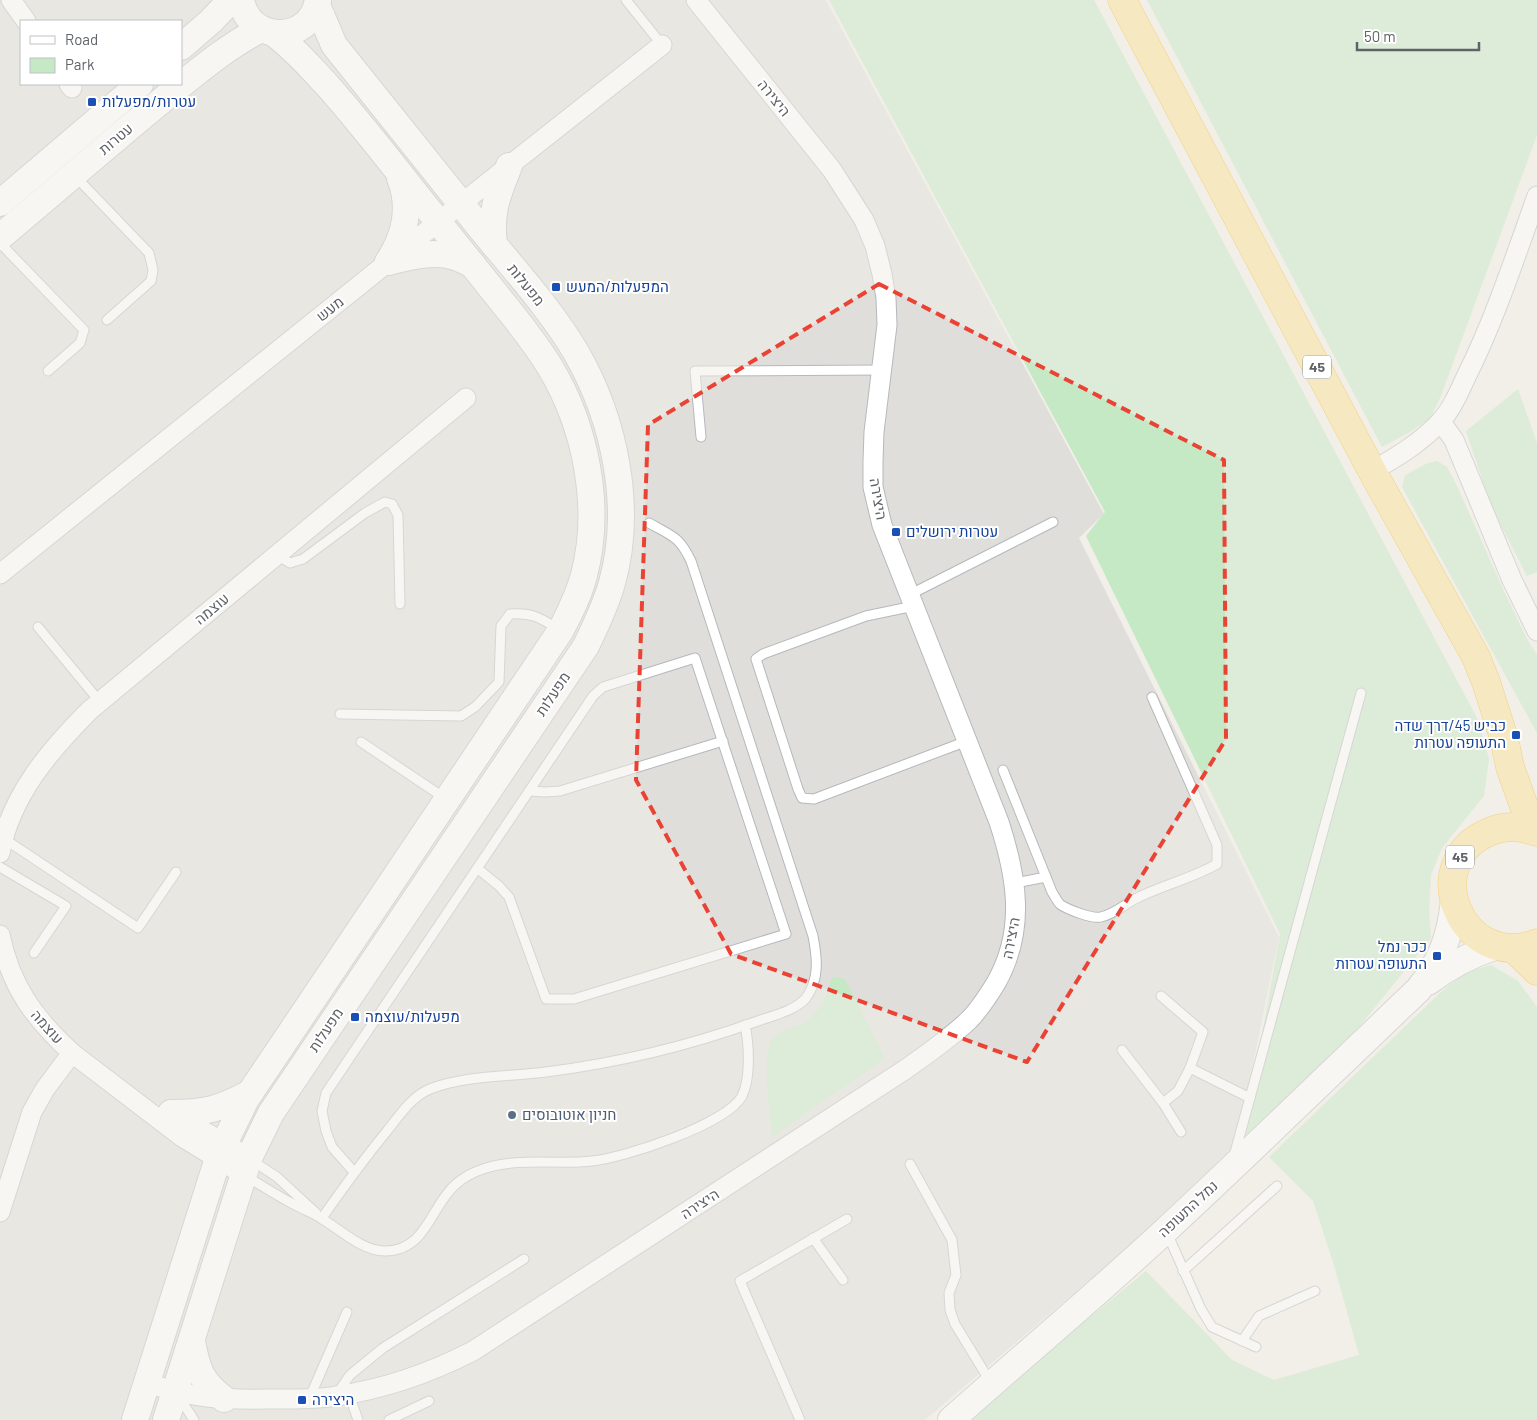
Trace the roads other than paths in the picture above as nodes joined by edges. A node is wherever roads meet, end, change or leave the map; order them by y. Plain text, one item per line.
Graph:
1 (11, 0) edge
2 (230, 0) edge
3 (241, 0) edge
4 (626, 0) edge
5 (696, 0) edge
6 (1122, 0) edge
7 (318, 2) edge
8 (25, 20) edge
9 (267, 31) junction
10 (662, 45) joint
11 (182, 46) edge
12 (139, 85) edge
13 (509, 166) junction
14 (398, 171) junction
15 (74, 175) junction
16 (1537, 196) edge
17 (0, 203) edge
18 (461, 204) junction
19 (438, 222) junction
20 (0, 237) edge
21 (0, 243) edge
22 (494, 245) junction
23 (388, 262) junction
24 (473, 265) junction
25 (107, 320) dead end
26 (882, 370) junction
27 (48, 371) dead end
28 (466, 398) dead end
29 (1441, 422) junction
30 (701, 437) dead end
31 (1372, 470) junction
32 (1053, 522) dead end
33 (649, 523) dead end
34 (277, 555) junction
35 (0, 574) edge
36 (912, 601) junction
37 (400, 604) dead end
38 (38, 627) dead end
39 (561, 630) junction
40 (1537, 631) edge
41 (1361, 693) dead end
42 (1152, 697) dead end
43 (100, 702) junction
44 (340, 714) dead end
45 (723, 741) junction
46 (967, 741) junction
47 (361, 742) dead end
48 (1510, 767) junction
49 (1004, 770) dead end
50 (530, 790) junction
51 (447, 799) junction
52 (1537, 799) edge
53 (1494, 830) junction
54 (1535, 831) edge
55 (1, 843) edge
56 (0, 867) edge
57 (477, 868) junction
58 (176, 872) dead end
59 (1046, 877) junction
60 (1015, 883) junction
61 (1454, 901) junction
62 (0, 935) edge
63 (1516, 946) edge
64 (34, 953) dead end
65 (1537, 971) edge
66 (1418, 990) junction
67 (1161, 996) dead end
68 (746, 1025) junction
69 (1122, 1050) dead end
70 (72, 1053) junction
71 (1190, 1068) junction
72 (250, 1093) junction
73 (128, 1094) junction
74 (1250, 1098) junction
75 (1163, 1103) junction
76 (171, 1113) junction
77 (1181, 1132) dead end
78 (221, 1150) junction
79 (910, 1164) dead end
80 (247, 1167) junction
81 (1230, 1170) junction
82 (354, 1172) junction
83 (1277, 1186) dead end
84 (0, 1212) edge
85 (322, 1218) junction
86 (846, 1219) dead end
87 (1166, 1230) junction
88 (813, 1238) junction
89 (524, 1259) dead end
90 (1183, 1271) junction
91 (843, 1280) dead end
92 (1315, 1290) dead end
93 (346, 1312) dead end
94 (192, 1341) junction
95 (1242, 1341) junction
96 (1256, 1347) dead end
97 (148, 1383) junction
98 (992, 1384) junction
99 (176, 1392) junction
100 (342, 1395) junction
101 (224, 1399) junction
102 (309, 1399) junction
103 (429, 1401) dead end
104 (135, 1420) edge
105 (166, 1420) edge
106 (194, 1420) edge
107 (358, 1420) edge
108 (388, 1420) edge
109 (800, 1420) edge
110 (951, 1420) edge

1 - 8 street
2 - 11 street
3 - 9 street, מפעלות
4 - 10 lane
5 - 26 street, היצירה
6 - 31 highway, 45
7 - 9 street, עטרות
7 - 18 street, מפעלות
9 - 14 street, מפעלות
9 - 15 street, עטרות
10 - 13 street, מעש
12 - 17 street, עטרות
13 - 18 street, מעש
13 - 22 street
14 - 19 street, מפעלות
14 - 23 street
15 - 20 street, עטרות
15 - 25 lane
16 - 29 street
18 - 19 street, מעש
18 - 22 street, מפעלות
19 - 23 street, מעש
19 - 24 street, מפעלות
21 - 27 lane
22 - 80 street, מפעלות
23 - 24 street
23 - 35 street, מעש
24 - 39 street, מפעלות
26 - 30 lane
26 - 36 street, היצירה
28 - 34 street, עוצמה
29 - 31 street
29 - 40 street
31 - 48 highway, 45
32 - 36 lane
33 - 68 lane
34 - 37 lane
34 - 43 street, עוצמה
36 - 46 street, היצירה
36 - 46 lane
38 - 43 lane
39 - 44 lane
39 - 51 street, מפעלות
41 - 74 lane
42 - 59 lane
43 - 55 street, עוצמה
45 - 50 lane
45 - 50 lane
45 - 57 lane
46 - 60 street, היצירה
47 - 51 lane
48 - 52 highway
48 - 53 highway, 45
48 - 54 highway, 45
49 - 59 lane
50 - 57 lane
51 - 72 street, מפעלות
53 - 54 highway, 45
53 - 61 highway, 45
55 - 58 lane
56 - 64 lane
57 - 82 lane
59 - 60 lane
60 - 100 street, היצירה
61 - 63 highway, 45
61 - 66 street, נמל התעופה
62 - 70 street, עוצמה
63 - 65 highway, 45
63 - 66 street, נמל התעופה
66 - 81 street, נמל התעופה
67 - 71 lane
68 - 82 lane
68 - 85 lane
69 - 75 lane
70 - 73 street, עוצמה
70 - 84 street
71 - 74 lane
71 - 75 lane
72 - 76 street
72 - 78 street, מפעלות
73 - 76 street, עוצמה
73 - 78 street, עוצמה
74 - 81 lane
75 - 77 lane
76 - 78 street, עוצמה
78 - 80 street, עוצמה
78 - 97 street, מפעלות
79 - 98 lane
80 - 85 lane
80 - 85 lane
80 - 94 street, מפעלות
81 - 87 street, נמל התעופה
82 - 85 lane
83 - 90 lane
86 - 88 lane
87 - 90 lane
87 - 98 street, נמל התעופה
88 - 91 lane
88 - 109 lane
89 - 100 lane
90 - 95 lane
92 - 95 lane
93 - 102 lane
94 - 99 street, מפעלות
94 - 101 street
95 - 96 lane
97 - 99 street, היצירה
97 - 104 street, מפעלות
98 - 110 street, נמל התעופה
99 - 101 street, היצירה
99 - 105 street, מפעלות
99 - 106 lane
100 - 102 street, היצירה
100 - 107 lane
101 - 102 street, היצירה
103 - 108 lane

